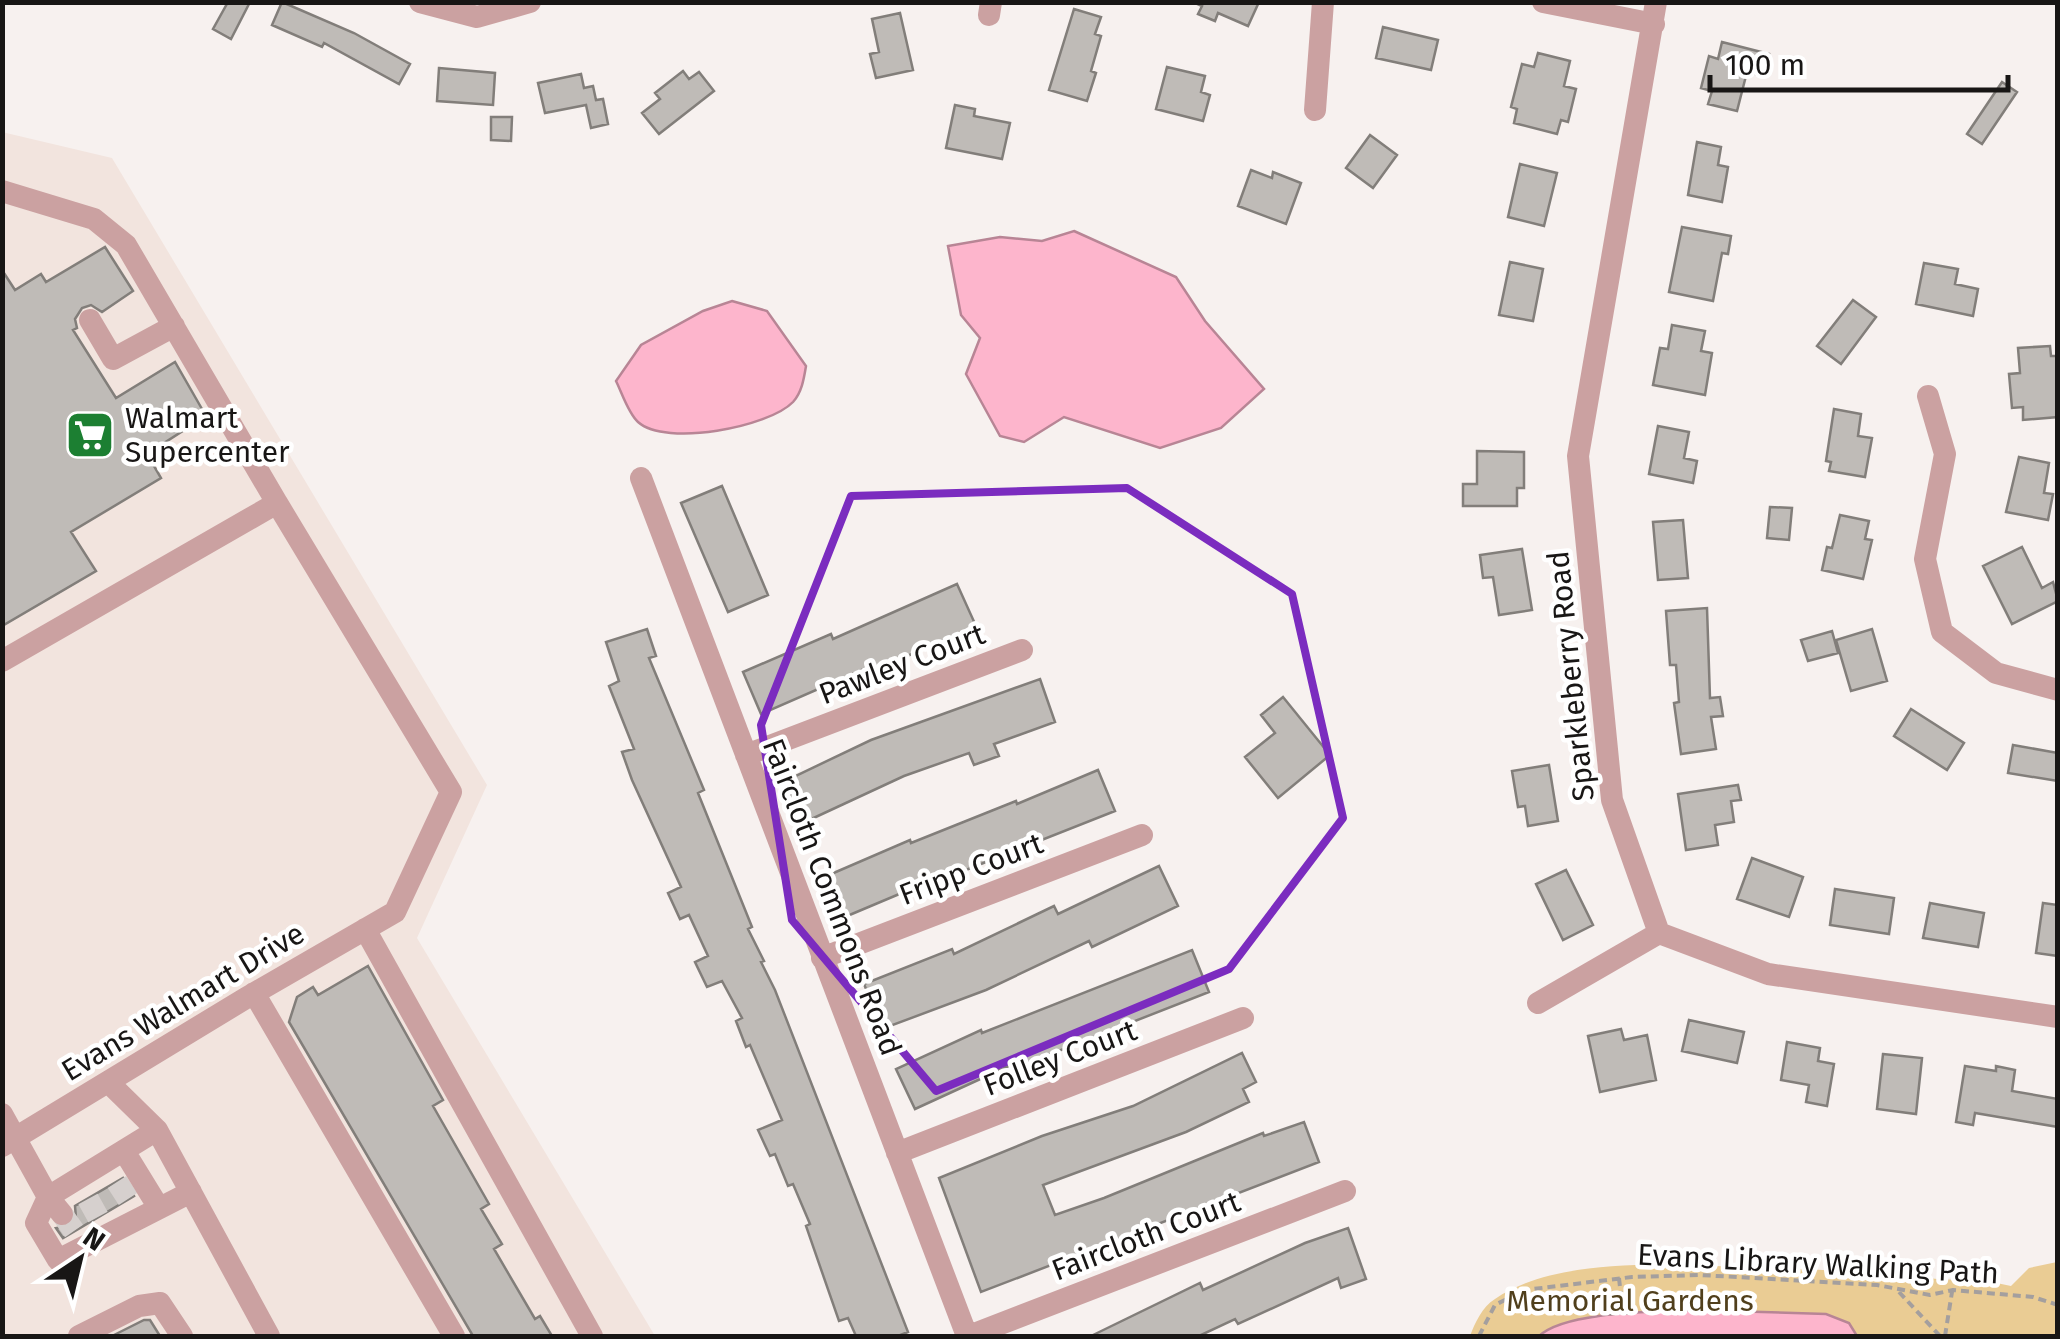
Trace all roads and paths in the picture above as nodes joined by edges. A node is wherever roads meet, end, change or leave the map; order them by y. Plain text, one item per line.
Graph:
1 (420, 2) edge
2 (530, 2) edge
3 (1323, 2) edge
4 (1544, 2) edge
5 (1655, 13) edge
6 (1315, 110) dead end
7 (2, 191) edge
8 (90, 320) dead end
9 (174, 326) junction
10 (1928, 396) dead end
11 (641, 478) dead end
12 (276, 502) junction
13 (1022, 650) dead end
14 (2, 661) edge
15 (2058, 690) edge
16 (746, 755) junction
17 (1142, 835) dead end
18 (364, 930) junction
19 (1660, 933) junction
20 (822, 958) junction
21 (254, 994) junction
22 (1538, 1003) dead end
23 (2058, 1017) edge
24 (1244, 1018) dead end
25 (108, 1082) junction
26 (2, 1114) edge
27 (157, 1130) junction
28 (9, 1142) edge
29 (898, 1154) junction
30 (122, 1183) junction
31 (1345, 1191) dead end
32 (191, 1192) junction
33 (93, 1208) junction
34 (160, 1208) junction
35 (67, 1222) junction
36 (1619, 1278) junction
37 (1953, 1290) junction
38 (1899, 1292) junction
39 (1621, 1296) dead end
40 (2058, 1305) edge
41 (139, 1306) junction
42 (590, 1335) edge
43 (80, 1336) edge
44 (96, 1336) edge
45 (182, 1336) edge
46 (269, 1336) edge
47 (454, 1336) edge
48 (968, 1336) edge
49 (1479, 1336) edge
50 (1942, 1336) edge

1 - 2 street
3 - 6 street
4 - 5 street
5 - 19 street, Sparkleberry Road
7 - 9 street
8 - 9 street
9 - 12 street
10 - 15 street
11 - 16 street, Faircloth Commons Road
12 - 14 street
12 - 18 street, Evans Walmart Drive
13 - 16 street, Pawley Court
16 - 20 street, Faircloth Commons Road
17 - 20 street, Fripp Court
18 - 21 street, Evans Walmart Drive
18 - 42 street
19 - 22 street
19 - 23 street
20 - 29 street, Faircloth Commons Road
21 - 25 street, Evans Walmart Drive
21 - 47 street
24 - 29 street, Folley Court
25 - 27 street
25 - 28 street, Evans Walmart Drive
26 - 28 street
27 - 30 street
27 - 32 street
28 - 35 street
29 - 48 street, Faircloth Commons Road
30 - 33 street
30 - 33 street
30 - 34 street
30 - 34 street
31 - 48 street, Faircloth Court
32 - 34 street
32 - 46 street
33 - 35 street
33 - 35 street
36 - 38 path, Evans Library Walking Path
36 - 39 path
36 - 49 path, Evans Library Walking Path
37 - 38 path, Evans Library Walking Path
37 - 40 path, Evans Library Walking Path
37 - 50 path
38 - 50 path
41 - 43 street
41 - 44 street
41 - 45 street

